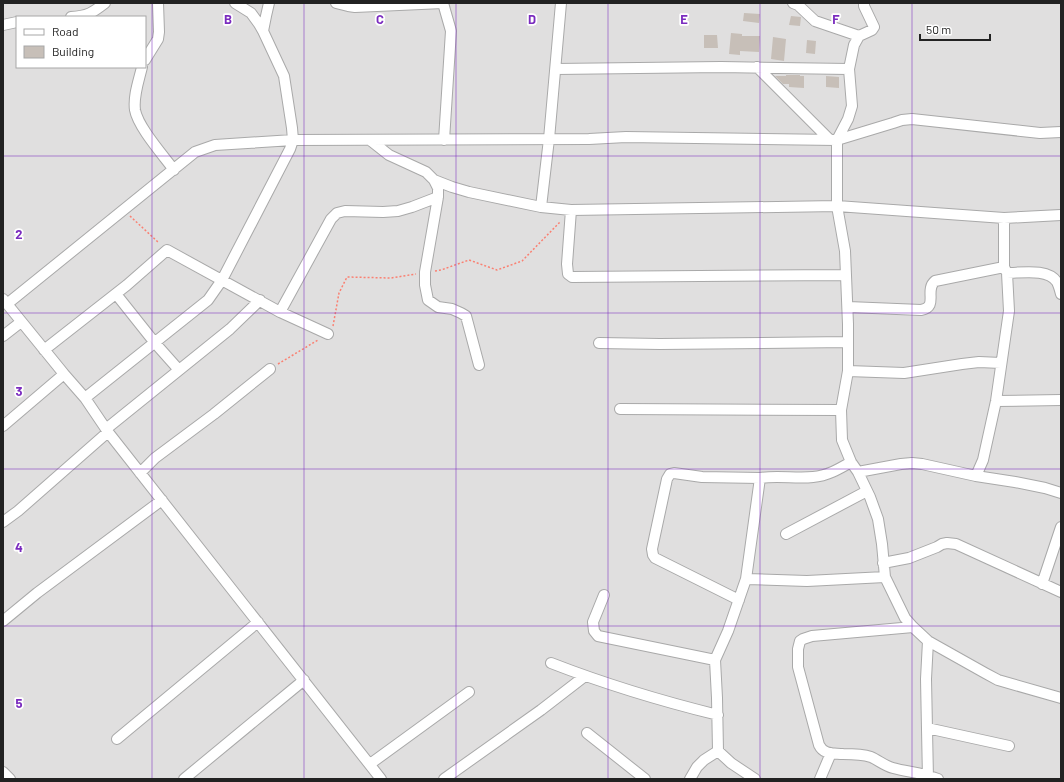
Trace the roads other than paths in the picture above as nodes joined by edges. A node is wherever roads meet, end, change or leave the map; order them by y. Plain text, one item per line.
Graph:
1 (105, 3) edge
2 (158, 3) edge
3 (235, 3) edge
4 (269, 3) edge
5 (336, 3) edge
6 (412, 3) edge
7 (443, 3) edge
8 (561, 3) edge
9 (793, 3) edge
10 (864, 3) edge
11 (78, 16) edge
12 (16, 22) edge
13 (3, 25) edge
14 (263, 31) junction
15 (859, 36) junction
16 (146, 58) edge
17 (757, 67) junction
18 (142, 68) edge
19 (556, 69) junction
20 (849, 69) junction
21 (1061, 132) edge
22 (549, 139) junction
23 (293, 140) junction
24 (370, 140) junction
25 (444, 140) junction
26 (834, 140) junction
27 (174, 170) junction
28 (434, 180) junction
29 (438, 197) junction
30 (541, 206) junction
31 (837, 206) junction
32 (571, 210) junction
33 (1061, 214) edge
34 (1004, 218) junction
35 (1006, 270) junction
36 (846, 274) junction
37 (222, 280) junction
38 (116, 294) junction
39 (1061, 294) edge
40 (260, 300) junction
41 (5, 302) edge
42 (848, 307) junction
43 (280, 312) junction
44 (21, 322) junction
45 (328, 334) dead end
46 (3, 336) edge
47 (848, 342) junction
48 (155, 343) junction
49 (598, 343) dead end
50 (44, 350) junction
51 (1001, 363) junction
52 (479, 365) dead end
53 (179, 370) junction
54 (270, 370) dead end
55 (848, 371) junction
56 (64, 374) junction
57 (85, 398) junction
58 (1061, 400) edge
59 (996, 401) junction
60 (620, 409) dead end
61 (841, 410) junction
62 (3, 426) edge
63 (107, 430) junction
64 (851, 462) junction
65 (140, 472) junction
66 (858, 472) junction
67 (976, 476) junction
68 (760, 478) junction
69 (867, 491) junction
70 (1061, 493) edge
71 (162, 500) junction
72 (3, 522) edge
73 (1061, 527) edge
74 (786, 534) dead end
75 (883, 563) junction
76 (885, 577) junction
77 (746, 579) junction
78 (1042, 584) junction
79 (1061, 592) edge
80 (604, 595) dead end
81 (739, 600) junction
82 (3, 621) edge
83 (258, 622) junction
84 (913, 627) junction
85 (928, 641) junction
86 (715, 660) junction
87 (551, 663) dead end
88 (585, 676) junction
89 (304, 680) junction
90 (469, 692) dead end
91 (1061, 698) edge
92 (718, 715) junction
93 (927, 728) junction
94 (587, 733) dead end
95 (117, 739) dead end
96 (1009, 746) dead end
97 (718, 751) junction
98 (831, 753) junction
99 (370, 764) junction
100 (3, 772) edge
101 (928, 777) edge
102 (10, 779) edge
103 (184, 779) edge
104 (382, 779) edge
105 (444, 779) edge
106 (645, 779) edge
107 (690, 779) edge
108 (755, 779) edge
109 (820, 779) edge
110 (938, 779) edge

1 - 11 street
2 - 16 street
3 - 14 street
4 - 14 street
5 - 6 street
6 - 7 street
7 - 25 street
8 - 19 street
9 - 15 street
10 - 15 street
12 - 13 street
14 - 23 street
15 - 20 street
17 - 19 street
17 - 20 street
17 - 26 street
18 - 27 street
19 - 22 street
20 - 26 street
21 - 26 street
22 - 25 street
22 - 26 street
22 - 30 street
23 - 24 street
23 - 27 street
23 - 37 street
24 - 25 street
24 - 28 street
26 - 31 street
27 - 41 street
28 - 29 street
28 - 30 street
29 - 43 street
29 - 52 street
30 - 32 street
31 - 32 street
31 - 34 street
31 - 36 street
32 - 36 street
33 - 34 street
34 - 35 street
35 - 39 street
35 - 42 street
35 - 51 street
36 - 42 street
37 - 38 street
37 - 40 street
37 - 48 street
38 - 48 street
38 - 50 street
40 - 43 street
40 - 53 street
41 - 44 street
42 - 47 street
43 - 45 street
44 - 46 street
44 - 50 street
47 - 49 street
47 - 55 street
48 - 53 street
48 - 57 street
50 - 56 street
51 - 55 street
51 - 59 street
53 - 63 street
54 - 65 street
55 - 61 street
56 - 57 street
56 - 62 street
57 - 63 street
58 - 59 street
59 - 67 street
60 - 61 street
61 - 64 street
63 - 65 street
63 - 72 street
64 - 66 street
64 - 68 street
65 - 71 street
66 - 67 street
66 - 69 street
67 - 70 street
68 - 77 street
68 - 81 street
69 - 74 street
69 - 75 street
71 - 82 street
71 - 83 street
73 - 78 street
75 - 76 street
75 - 78 street
76 - 77 street
76 - 84 street
77 - 81 street
78 - 79 street
80 - 86 street
81 - 86 street
83 - 89 street
83 - 95 street
84 - 85 street
84 - 98 street
85 - 91 street
85 - 93 street
86 - 92 street
87 - 88 street
88 - 92 street
88 - 105 street
89 - 99 street
89 - 103 street
90 - 99 street
92 - 97 street
93 - 96 street
93 - 101 street
94 - 106 street
97 - 107 street
97 - 108 street
98 - 101 street
98 - 109 street
99 - 104 street
100 - 102 street
101 - 110 street

